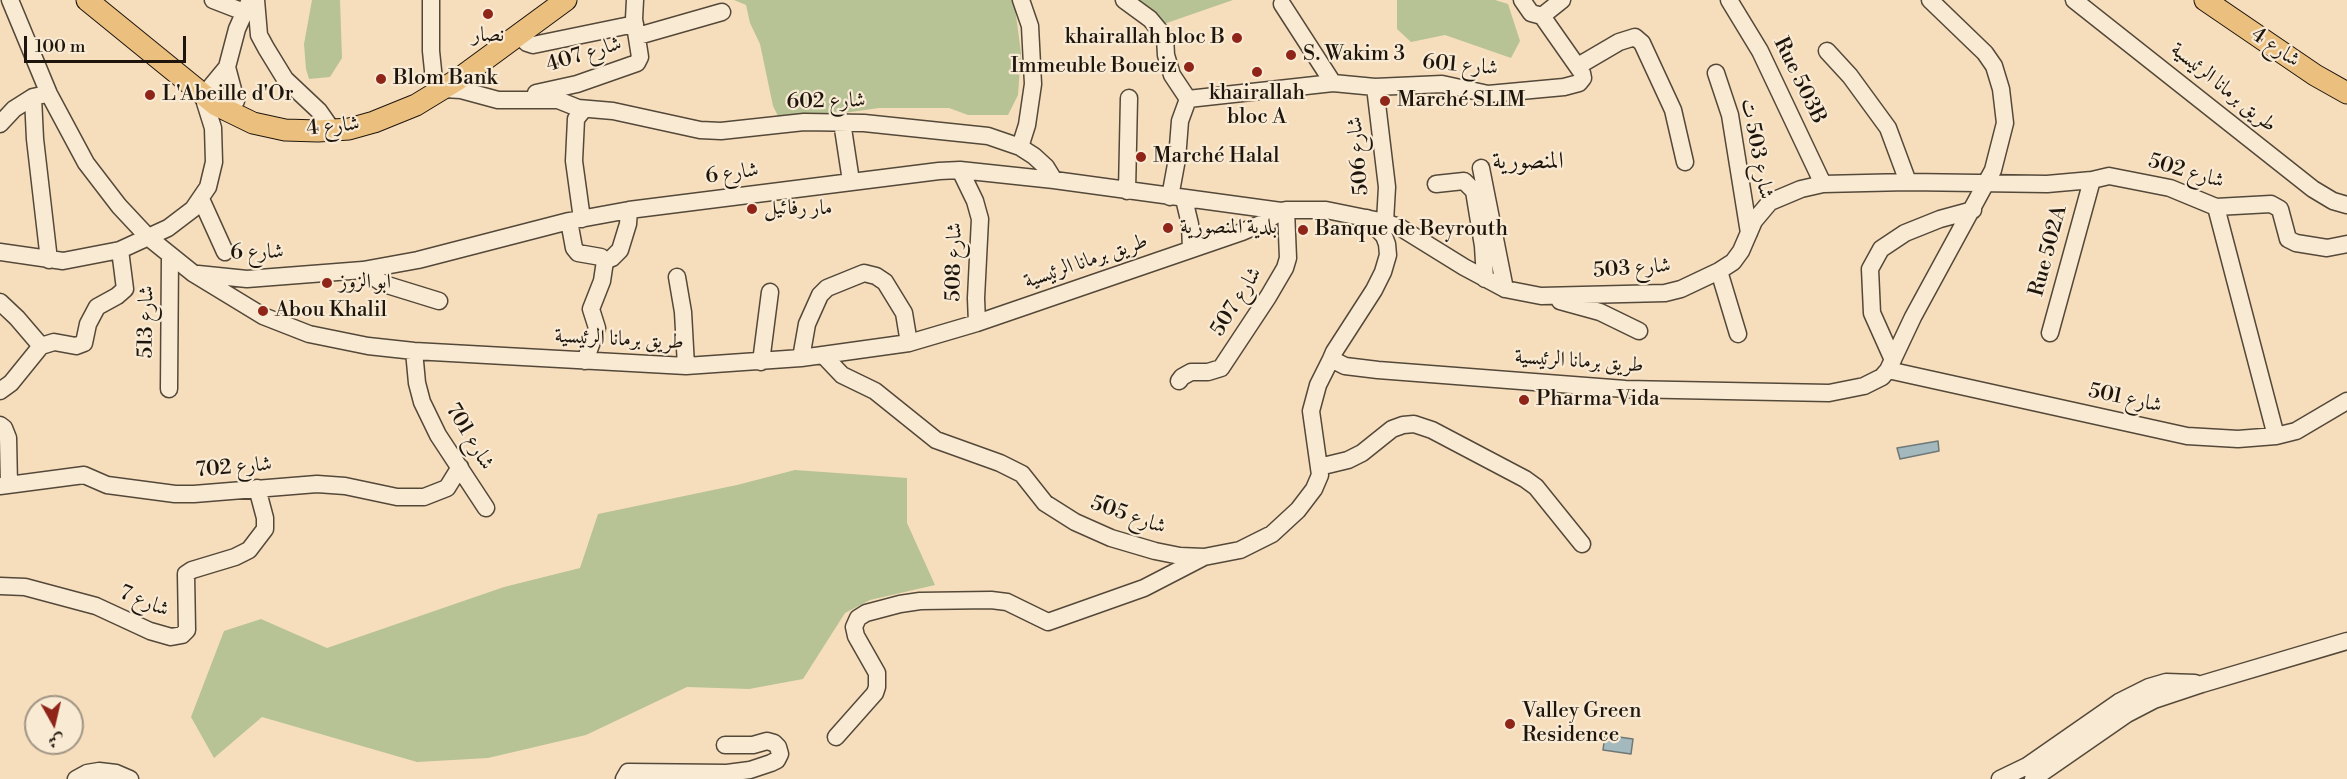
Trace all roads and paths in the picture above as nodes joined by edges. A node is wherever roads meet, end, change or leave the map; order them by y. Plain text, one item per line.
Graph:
1 (10, 0) edge
2 (213, 0) edge
3 (430, 0) edge
4 (543, 0) edge
5 (566, 0) edge
6 (635, 0) edge
7 (1021, 0) edge
8 (1124, 0) edge
9 (1522, 0) edge
10 (1729, 0) edge
11 (1930, 0) edge
12 (2074, 0) edge
13 (2205, 0) edge
14 (250, 4) edge
15 (1281, 4) dead end
16 (100, 5) edge
17 (1552, 6) edge
18 (722, 12) dead end
19 (636, 30) junction
20 (518, 35) junction
21 (1827, 51) dead end
22 (469, 63) junction
23 (1578, 66) junction
24 (227, 67) junction
25 (1716, 73) dead end
26 (1333, 83) junction
27 (438, 84) junction
28 (1375, 87) junction
29 (206, 91) junction
30 (2347, 93) edge
31 (480, 94) junction
32 (41, 96) junction
33 (1129, 98) dead end
34 (1188, 99) junction
35 (234, 107) junction
36 (584, 109) junction
37 (842, 122) junction
38 (0, 124) edge
39 (329, 125) junction
40 (213, 128) junction
41 (1020, 147) junction
42 (1685, 162) dead end
43 (1480, 168) dead end
44 (960, 171) junction
45 (1054, 180) junction
46 (2092, 180) junction
47 (850, 181) junction
48 (1908, 182) junction
49 (1986, 183) junction
50 (1436, 184) dead end
51 (1823, 184) junction
52 (1126, 191) junction
53 (1177, 198) junction
54 (201, 199) junction
55 (1234, 205) junction
56 (2347, 205) edge
57 (2216, 207) junction
58 (629, 210) junction
59 (1283, 210) junction
60 (1973, 210) junction
61 (1365, 217) junction
62 (575, 220) junction
63 (1385, 222) junction
64 (1242, 232) junction
65 (1749, 234) junction
66 (148, 237) junction
67 (2347, 244) edge
68 (1191, 249) junction
69 (120, 250) junction
70 (0, 252) edge
71 (225, 252) dead end
72 (170, 255) junction
73 (49, 260) junction
74 (605, 261) junction
75 (363, 270) junction
76 (1719, 271) junction
77 (194, 274) junction
78 (677, 277) dead end
79 (247, 279) junction
80 (1485, 279) junction
81 (1505, 288) junction
82 (770, 292) dead end
83 (1541, 296) junction
84 (238, 301) junction
85 (439, 301) dead end
86 (0, 302) edge
87 (977, 323) junction
88 (1639, 331) dead end
89 (2050, 333) dead end
90 (1738, 334) dead end
91 (909, 343) junction
92 (41, 346) junction
93 (414, 351) junction
94 (823, 355) junction
95 (801, 358) junction
96 (1331, 359) junction
97 (585, 361) junction
98 (761, 362) junction
99 (1890, 365) junction
100 (686, 366) junction
101 (1179, 381) dead end
102 (169, 389) dead end
103 (0, 391) edge
104 (2347, 401) edge
105 (0, 425) edge
106 (2276, 436) junction
107 (460, 467) junction
108 (1319, 467) junction
109 (5, 486) edge
110 (257, 488) junction
111 (486, 508) dead end
112 (1582, 544) dead end
113 (1204, 557) junction
114 (0, 586) edge
115 (2347, 641) edge
116 (2202, 684) junction
117 (836, 737) dead end
118 (725, 745) dead end
119 (76, 779) edge
120 (130, 779) edge
121 (624, 779) edge
122 (2000, 779) edge
123 (2033, 779) edge

1 - 32 street, طريق برمانا الرئيسية
2 - 14 street
3 - 27 street
4 - 22 main road, شارع 4
5 - 20 main road, شارع 4
6 - 19 street, شارع 407
7 - 41 street
8 - 34 street
9 - 17 street
10 - 51 street, Rue 503B
11 - 49 street
12 - 56 street, طريق برمانا الرئيسية
13 - 30 main road, شارع 4
14 - 24 street
14 - 39 street
15 - 26 street
16 - 29 main road, شارع 4
17 - 23 street
18 - 19 street
19 - 20 street
19 - 31 street, شارع 407
20 - 22 main road, شارع 4
21 - 48 street
22 - 27 main road, شارع 4
23 - 28 street, شارع 601
23 - 42 street
24 - 29 street
24 - 35 street
25 - 65 street, شارع 503 ت
26 - 28 street, شارع 601
26 - 34 street, شارع 601
27 - 31 street
27 - 39 main road, شارع 4
28 - 63 street, شارع 506
29 - 35 main road, شارع 4
29 - 40 street
31 - 36 street, شارع 602
32 - 38 street
32 - 66 street, طريق برمانا الرئيسية
32 - 73 street
33 - 52 street
34 - 53 street
35 - 39 main road, شارع 4
35 - 40 street
36 - 37 street, شارع 602
36 - 62 street
37 - 41 street, شارع 602
37 - 47 street
40 - 54 street
41 - 45 street, شارع 602
43 - 81 street
44 - 45 street, شارع 6
44 - 47 street, شارع 6
44 - 87 street, شارع 508
45 - 52 street, شارع 6
46 - 49 street, شارع 502
46 - 57 street, شارع 502
46 - 89 street, Rue 502A
47 - 58 street, شارع 6
48 - 49 street, شارع 503
48 - 51 street, شارع 503
49 - 60 street
50 - 80 street
51 - 65 street, شارع 503
52 - 53 street, شارع 6
53 - 55 street, شارع 6
53 - 68 street
54 - 66 street
54 - 71 street
55 - 59 street, شارع 6
55 - 64 street
57 - 67 street, شارع 502
57 - 106 street
58 - 62 street, شارع 6
58 - 74 street
59 - 61 street
59 - 64 street, طريق برمانا الرئيسية
59 - 101 street, شارع 507
60 - 99 street
60 - 99 street
61 - 63 street, شارع 503
61 - 96 street
62 - 74 street
62 - 75 street, شارع 6
63 - 80 street, شارع 503
64 - 68 street, طريق برمانا الرئيسية
65 - 76 street, شارع 503
66 - 69 street
66 - 72 street, طريق برمانا الرئيسية
68 - 87 street, طريق برمانا الرئيسية
69 - 73 street
69 - 92 street
70 - 73 street
72 - 77 street, طريق برمانا الرئيسية
72 - 102 street, شارع 513
74 - 97 street
75 - 79 street, شارع 6
75 - 85 street
76 - 83 street, شارع 503
76 - 90 street
77 - 79 street, شارع 6
77 - 84 street, طريق برمانا الرئيسية
78 - 100 street
79 - 84 street
80 - 81 street, شارع 503
81 - 83 street, شارع 503
82 - 98 street
83 - 88 street
84 - 93 street, طريق برمانا الرئيسية
86 - 92 street
87 - 91 street, طريق برمانا الرئيسية
91 - 94 street, طريق برمانا الرئيسية
91 - 95 street
92 - 103 street
93 - 97 street, طريق برمانا الرئيسية
93 - 107 street, شارع 701
94 - 95 street, طريق برمانا الرئيسية
94 - 113 street, شارع 505
95 - 98 street, طريق برمانا الرئيسية
96 - 99 street, طريق برمانا الرئيسية
96 - 108 street, شارع 505
97 - 100 street, طريق برمانا الرئيسية
98 - 100 street, طريق برمانا الرئيسية
99 - 106 street, شارع 501
104 - 106 street, شارع 501
105 - 109 street
107 - 110 street, شارع 702
107 - 111 street, شارع 701
108 - 112 street
108 - 113 street, شارع 505
109 - 110 street, شارع 702
110 - 114 street, شارع 7
113 - 117 street
115 - 116 street
116 - 122 street
116 - 123 street
118 - 121 street
119 - 120 street

